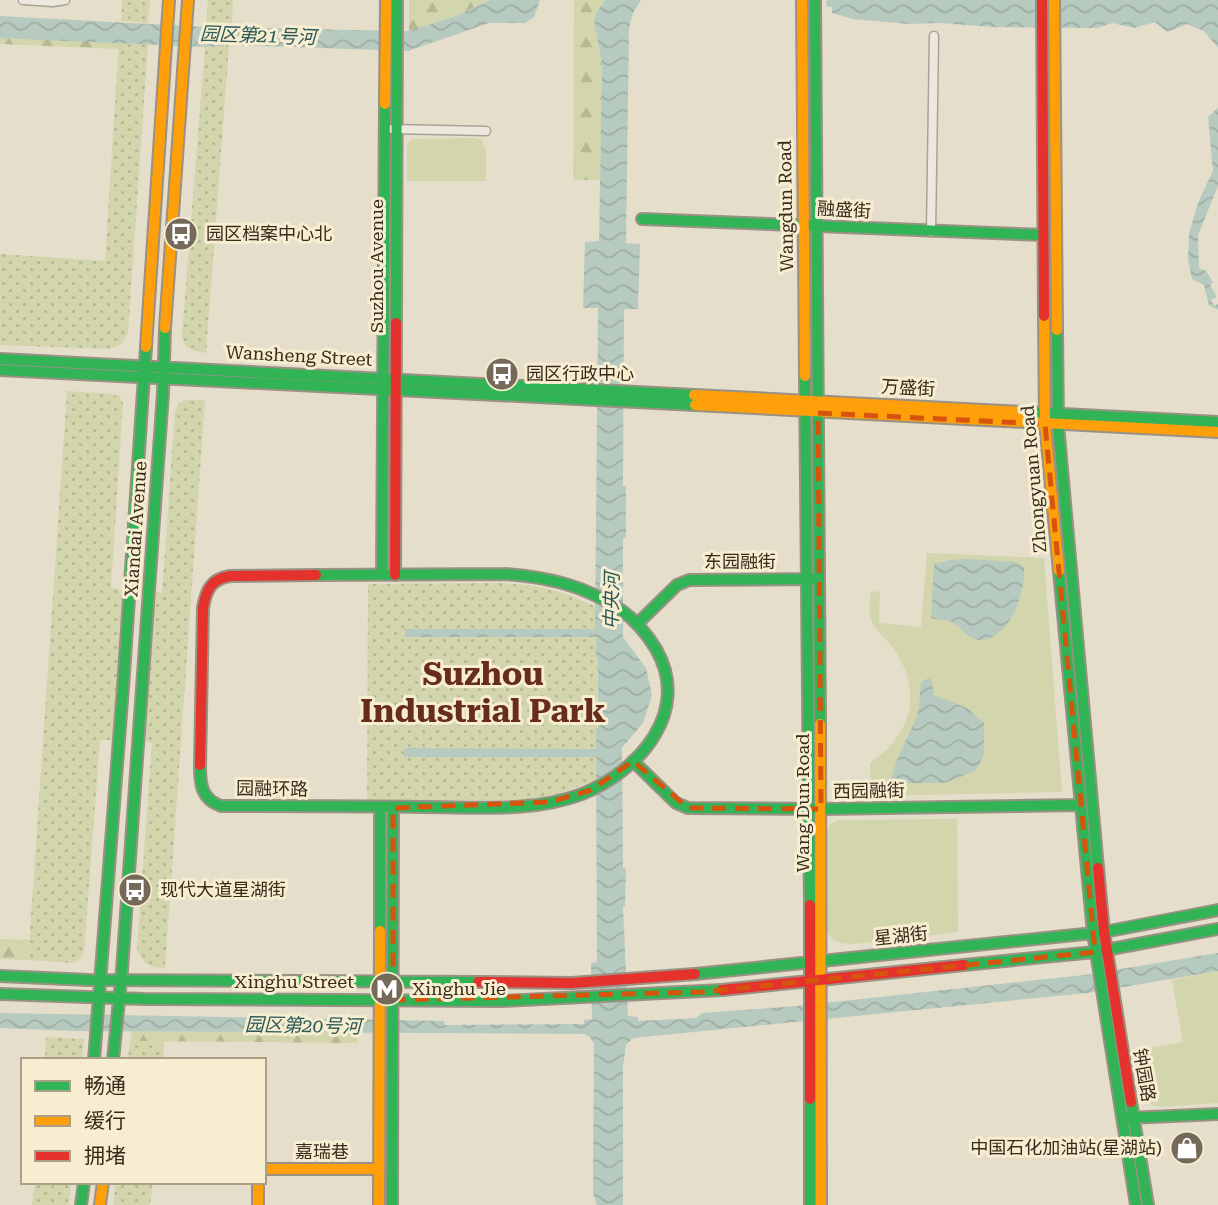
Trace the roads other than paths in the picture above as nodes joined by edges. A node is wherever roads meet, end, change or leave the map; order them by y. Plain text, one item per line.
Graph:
1 (23, 0) edge
2 (65, 0) edge
3 (169, 0) edge
4 (188, 0) edge
5 (386, 0) edge
6 (397, 0) edge
7 (802, 0) edge
8 (815, 0) edge
9 (1042, 0) edge
10 (1054, 0) edge
11 (391, 27) junction
12 (934, 36) dead end
13 (390, 129) junction
14 (486, 131) dead end
15 (642, 219) dead end
16 (804, 226) junction
17 (817, 227) junction
18 (931, 232) junction
19 (1044, 235) junction
20 (0, 359) edge
21 (143, 365) junction
22 (164, 366) junction
23 (0, 370) edge
24 (143, 378) junction
25 (164, 379) junction
26 (389, 385) junction
27 (596, 396) joint
28 (626, 397) junction
29 (806, 400) junction
30 (819, 400) junction
31 (806, 412) junction
32 (1051, 412) junction
33 (818, 413) junction
34 (1218, 422) edge
35 (1045, 424) junction
36 (1058, 425) junction
37 (1218, 432) edge
38 (382, 575) junction
39 (395, 575) junction
40 (813, 579) junction
41 (635, 622) junction
42 (629, 765) junction
43 (1081, 805) junction
44 (380, 808) junction
45 (393, 808) junction
46 (815, 809) junction
47 (1218, 910) edge
48 (1218, 929) edge
49 (1098, 932) junction
50 (1101, 952) junction
51 (815, 963) junction
52 (0, 976) edge
53 (101, 980) junction
54 (121, 980) junction
55 (381, 981) junction
56 (394, 981) junction
57 (586, 982) joint
58 (815, 982) junction
59 (0, 994) edge
60 (1107, 994) junction
61 (99, 998) junction
62 (118, 998) junction
63 (381, 1000) junction
64 (393, 1000) junction
65 (816, 1026) junction
66 (94, 1058) edge
67 (113, 1058) edge
68 (1218, 1114) edge
69 (1122, 1118) junction
70 (1134, 1118) junction
71 (266, 1169) edge
72 (379, 1169) junction
73 (83, 1184) edge
74 (103, 1184) edge
75 (258, 1184) edge
76 (81, 1205) edge
77 (100, 1205) edge
78 (258, 1205) edge
79 (379, 1205) edge
80 (392, 1205) edge
81 (810, 1205) edge
82 (821, 1205) edge
83 (1136, 1205) edge
84 (1148, 1205) edge

1 - 2 street
3 - 21 main road, Xiandai Avenue
4 - 22 main road, Xiandai Avenue
5 - 11 main road, Suzhou Avenue
6 - 11 main road, Suzhou Avenue
7 - 16 main road, Wangdun Road
8 - 17 main road, Wangdun Road
9 - 19 main road, Zhongyuan Road
10 - 32 main road, Zhongyuan Road
11 - 13 main road, Suzhou Avenue
12 - 18 street
13 - 14 street
13 - 26 main road, Suzhou Avenue
15 - 16 main road, 融盛街
16 - 17 main road, 融盛街
16 - 29 main road, Wangdun Road
17 - 18 main road, 融盛街
17 - 30 main road, Wangdun Road
18 - 19 main road, 融盛街
19 - 32 main road, Zhongyuan Road
20 - 21 main road, Wansheng Street
21 - 22 main road, Wansheng Street
21 - 24 main road, Xiandai Avenue
22 - 25 main road, Xiandai Avenue
22 - 26 main road, Wansheng Street
23 - 24 main road, Wansheng Street
24 - 25 main road, Wansheng Street
24 - 53 main road, Xiandai Avenue
25 - 26 main road, Wansheng Street
25 - 54 main road, Xiandai Avenue
26 - 27 main road, Wansheng Street
26 - 38 main road, Suzhou Avenue
26 - 39 main road, Suzhou Avenue
27 - 28 main road, 万盛街
28 - 29 main road, 万盛街
28 - 31 main road, 万盛街
29 - 30 main road, 万盛街
29 - 31 main road, Wangdun Road
30 - 32 main road, 万盛街
30 - 33 main road, Wang Dun Road
31 - 33 main road, 万盛街
31 - 40 main road, Wang Dun Road
32 - 34 main road, 万盛街
32 - 35 main road, Zhongyuan Road
32 - 36 main road, Zhongyuan Road
33 - 35 main road, 万盛街
33 - 40 main road, Wang Dun Road
35 - 36 main road, 万盛街
35 - 43 main road, Zhongyuan Road
36 - 37 main road, 万盛街
36 - 49 main road, Zhongyuan Road
38 - 39 main road, 园融环路
38 - 44 main road, 园融环路
39 - 41 main road, 园融环路
40 - 41 main road, 东园融街
40 - 46 main road, Wang Dun Road
41 - 42 main road, 园融环路
42 - 45 main road, 园融环路
42 - 46 main road, 西园融街
43 - 46 main road, 西园融街
43 - 49 main road, Zhongyuan Road
44 - 45 main road, 园融环路
44 - 55 main road
45 - 56 main road
46 - 51 main road, Wang Dun Road
47 - 49 main road, 星湖街
48 - 50 main road, 星湖街
49 - 50 main road, Zhongyuan Road
49 - 51 main road, 星湖街
50 - 58 main road, 星湖街
50 - 60 main road, 钟园路
51 - 57 main road, 星湖街
51 - 58 main road, Wang Dun Road
52 - 53 main road, Xinghu Street
53 - 54 main road, Xinghu Street
53 - 61 main road, Xiandai Avenue
54 - 55 main road, Xinghu Street
54 - 62 main road, Xiandai Avenue
55 - 56 main road, Xinghu Street
55 - 63 main road
56 - 57 main road, Xinghu Street
56 - 64 main road
58 - 64 main road, Xinghu Street
58 - 65 main road, Wang Dun Road
59 - 61 main road, Xinghu Street
60 - 69 main road, 钟园路
60 - 70 main road, 钟园路
61 - 62 main road, Xinghu Street
61 - 66 main road, Xiandai Avenue
62 - 63 main road, Xinghu Street
62 - 67 main road, Xiandai Avenue
63 - 64 main road, Xinghu Street
63 - 72 main road
64 - 80 main road
65 - 81 main road, Wang Dun Road
65 - 82 main road, Wang Dun Road
68 - 70 main road
69 - 70 main road
69 - 83 main road, 钟园路
70 - 84 main road, 钟园路
71 - 72 main road, 嘉瑞巷
72 - 79 main road
73 - 76 main road
74 - 77 main road
75 - 78 main road

